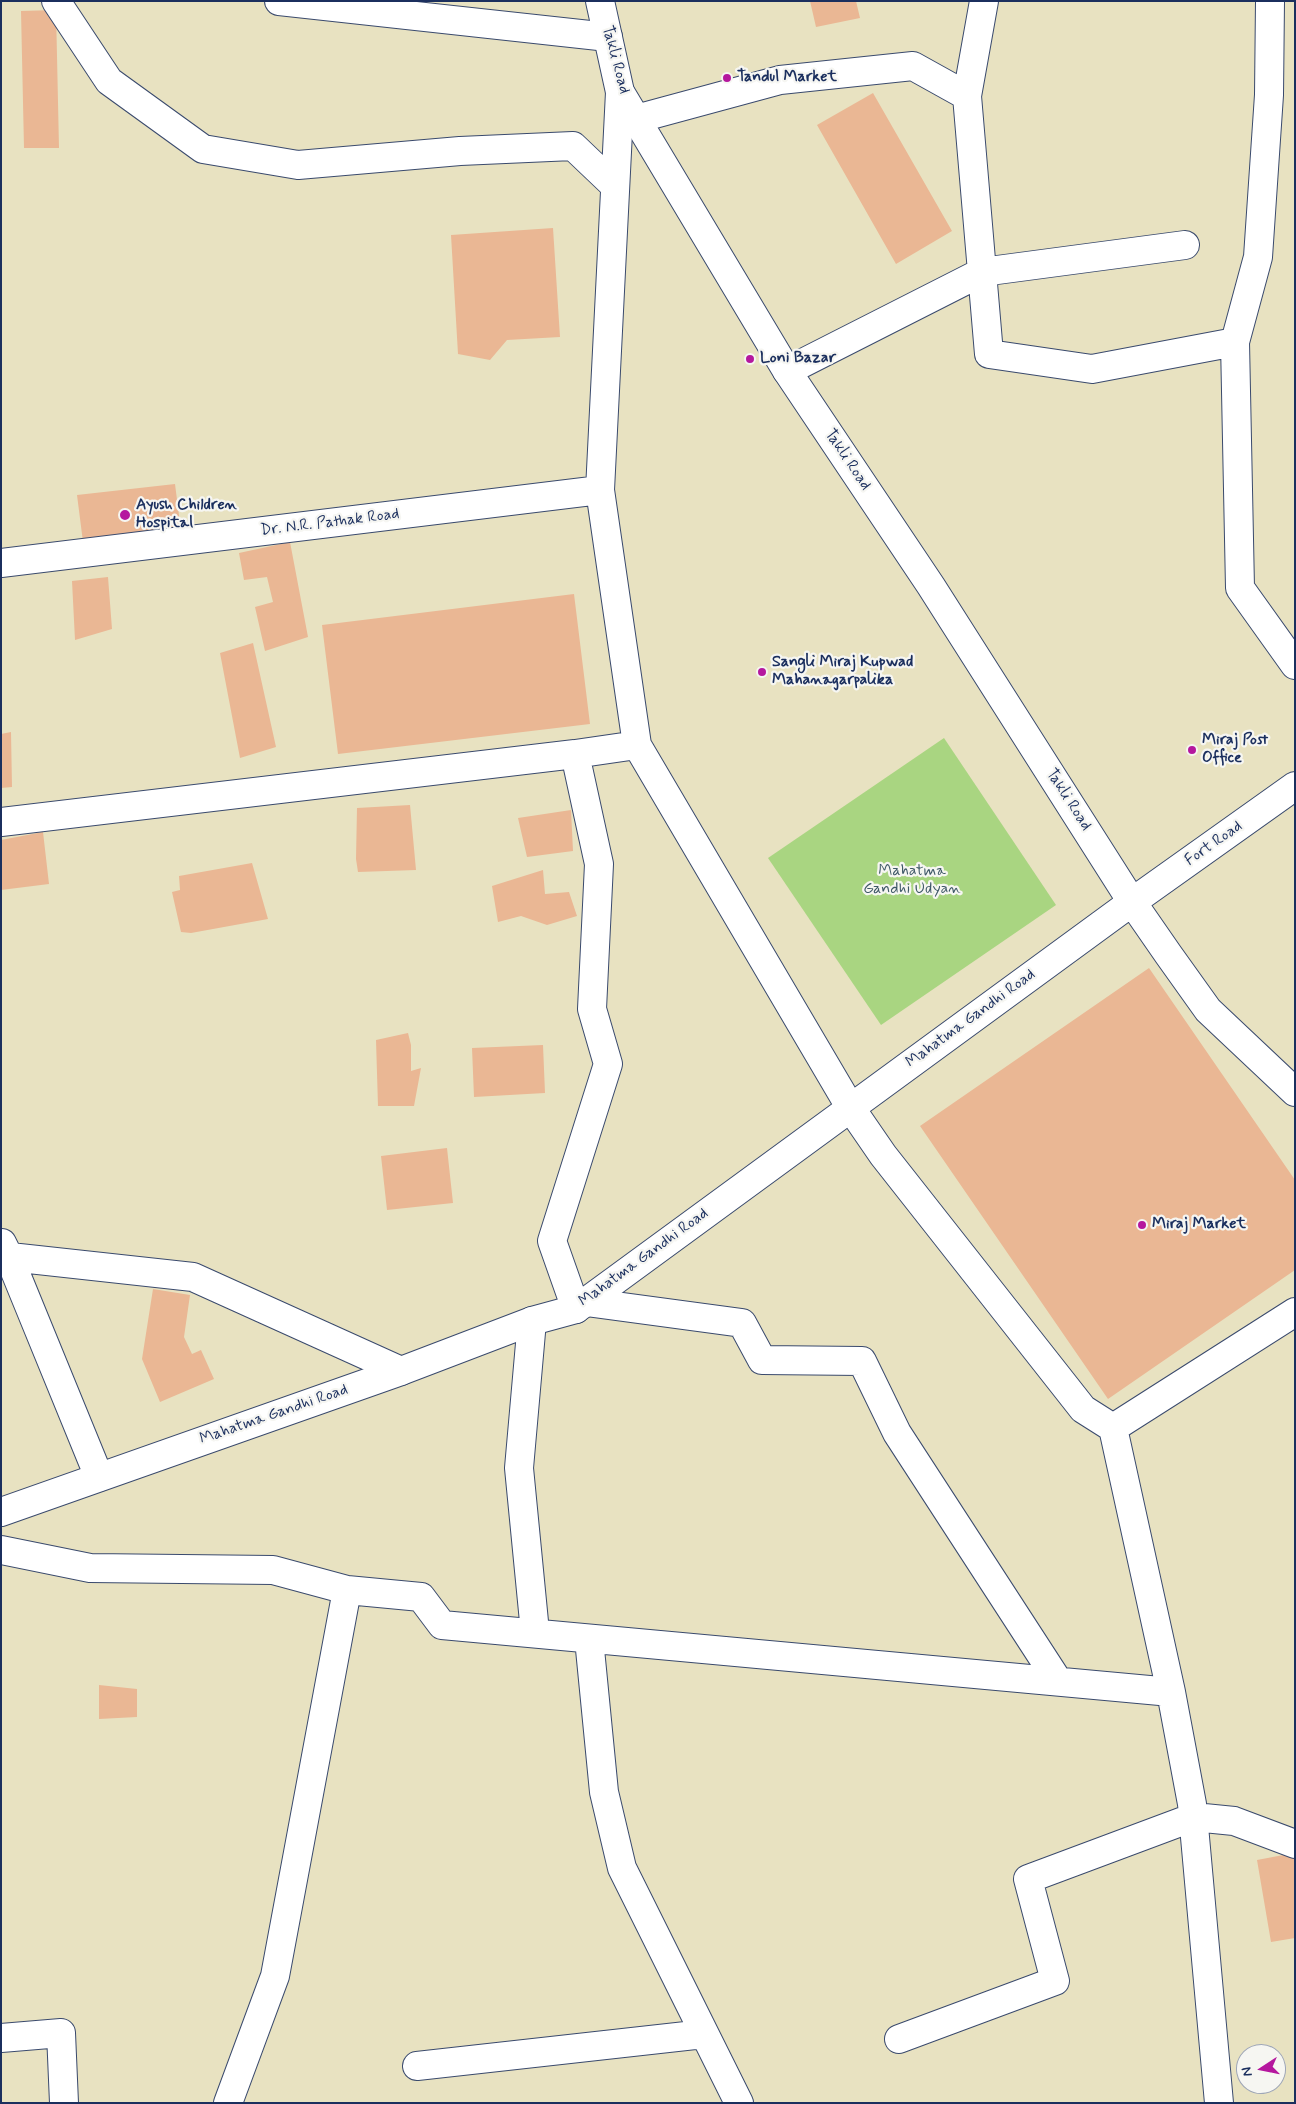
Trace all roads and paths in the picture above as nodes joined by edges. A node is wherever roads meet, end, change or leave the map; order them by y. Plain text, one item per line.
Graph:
1 (56, 1) edge
2 (279, 1) edge
3 (600, 1) edge
4 (984, 1) edge
5 (1270, 1) edge
6 (608, 37) junction
7 (620, 92) junction
8 (967, 96) junction
9 (636, 119) junction
10 (615, 186) junction
11 (1185, 245) dead end
12 (982, 272) junction
13 (1235, 342) junction
14 (787, 370) junction
15 (600, 490) junction
16 (1, 563) edge
17 (1295, 665) edge
18 (637, 745) junction
19 (574, 754) junction
20 (1295, 786) edge
21 (1, 822) edge
22 (1132, 902) junction
23 (1295, 1092) edge
24 (850, 1107) junction
25 (4, 1252) edge
26 (581, 1305) junction
27 (1295, 1312) edge
28 (532, 1321) junction
29 (401, 1370) junction
30 (1113, 1428) junction
31 (99, 1477) junction
32 (1, 1512) edge
33 (1, 1550) edge
34 (347, 1590) junction
35 (536, 1632) junction
36 (589, 1638) junction
37 (1058, 1681) junction
38 (1171, 1692) junction
39 (1194, 1817) junction
40 (1295, 1844) edge
41 (704, 2034) junction
42 (1, 2038) edge
43 (899, 2039) dead end
44 (416, 2066) dead end
45 (64, 2103) edge
46 (228, 2103) edge
47 (739, 2103) edge
48 (1219, 2103) edge

1 - 10 street
2 - 6 street
3 - 6 street, Takli Road
4 - 8 street
5 - 13 street
6 - 7 street, Takli Road
7 - 9 street, Takli Road
7 - 10 street
8 - 9 street
8 - 12 street
9 - 14 street, Takli Road
10 - 15 street
11 - 12 street
12 - 13 street
12 - 14 street
13 - 17 street
14 - 22 street, Takli Road
15 - 16 street, Dr. N.R. Pathak Road
15 - 18 street
18 - 19 street
18 - 24 street
19 - 21 street
19 - 26 street
20 - 22 street, Fort Road
22 - 23 street, Takli Road
22 - 24 street, Mahatma Gandhi Road
24 - 26 street, Mahatma Gandhi Road
24 - 30 street
25 - 29 street
25 - 31 street
26 - 28 street, Mahatma Gandhi Road
26 - 37 street
27 - 30 street
28 - 29 street, Mahatma Gandhi Road
28 - 35 street
29 - 31 street, Mahatma Gandhi Road
30 - 38 street
31 - 32 street, Mahatma Gandhi Road
33 - 34 street
34 - 35 street
34 - 46 street
35 - 36 street
36 - 37 street
36 - 41 street
37 - 38 street
38 - 39 street
39 - 40 street
39 - 43 street
39 - 48 street
41 - 44 street
41 - 47 street
42 - 45 street

